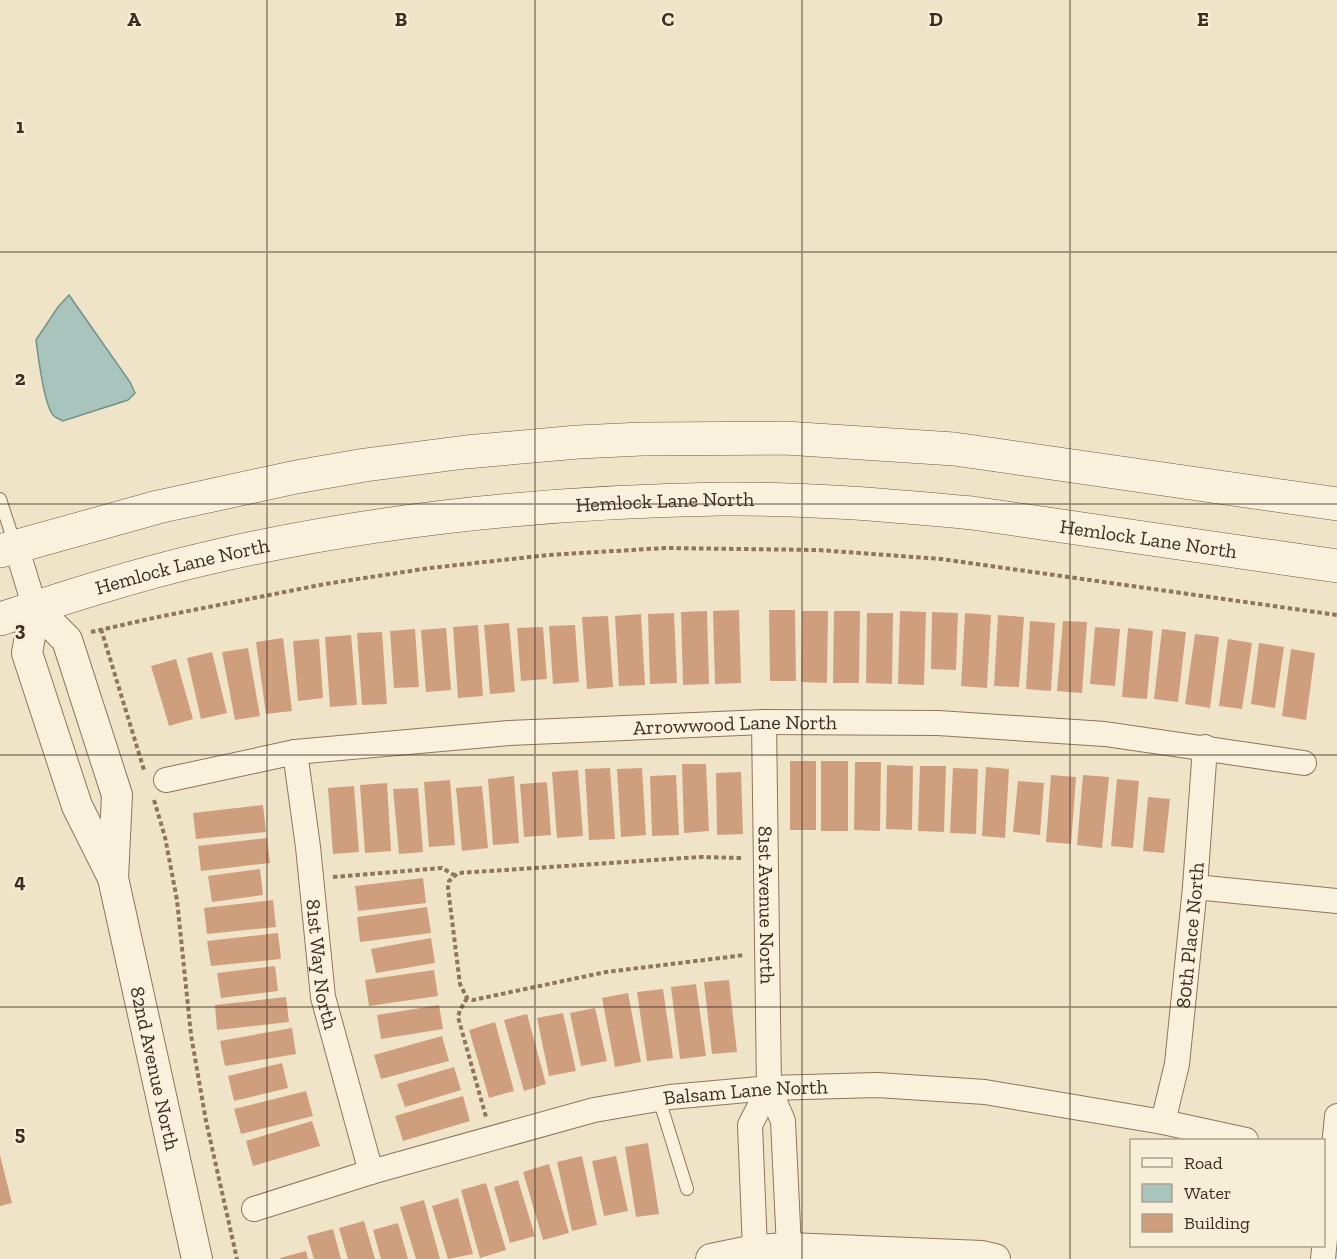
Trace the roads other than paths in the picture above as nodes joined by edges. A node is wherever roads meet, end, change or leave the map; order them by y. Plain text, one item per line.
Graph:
1 (0, 499) edge
2 (1337, 504) edge
3 (8, 549) edge
4 (1337, 566) edge
5 (34, 608) junction
6 (0, 619) edge
7 (764, 722) junction
8 (1205, 747) junction
9 (295, 752) junction
10 (1304, 763) dead end
11 (155, 783) road end
12 (113, 878) junction
13 (1195, 887) junction
14 (1337, 901) edge
15 (769, 1088) junction
16 (659, 1099) junction
17 (1337, 1116) edge
18 (1163, 1122) junction
19 (1241, 1139) edge
20 (371, 1172) junction
21 (687, 1189) dead end
22 (254, 1209) dead end
23 (1325, 1239) edge
24 (789, 1248) junction
25 (755, 1250) junction
26 (197, 1259) edge
27 (711, 1259) edge
28 (995, 1259) edge

1 - 3 lane, 82nd Avenue North
2 - 3 main road
3 - 5 street, 82nd Avenue North
4 - 5 main road, Hemlock Lane North
5 - 6 main road, Hemlock Lane North
5 - 12 street, 82nd Avenue North
5 - 12 street, 82nd Avenue North
7 - 8 street, Arrowwood Lane North
7 - 9 street, Arrowwood Lane North
7 - 15 street, 81st Avenue North
8 - 10 street, Arrowwood Lane North
8 - 13 street, 80th Place North
9 - 11 street, Arrowwood Lane North
9 - 20 street, 81st Way North
12 - 26 street, 82nd Avenue North
13 - 14 street
13 - 18 street, 80th Place North
15 - 16 street, Balsam Lane North
15 - 18 street, Balsam Lane North
15 - 24 street, 81st Avenue North
15 - 25 street, 81st Avenue North
16 - 20 street, Balsam Lane North
16 - 21 lane
17 - 23 street
18 - 19 street, Balsam Lane North
20 - 22 street, Balsam Lane North
24 - 25 street
24 - 28 street
25 - 27 street

